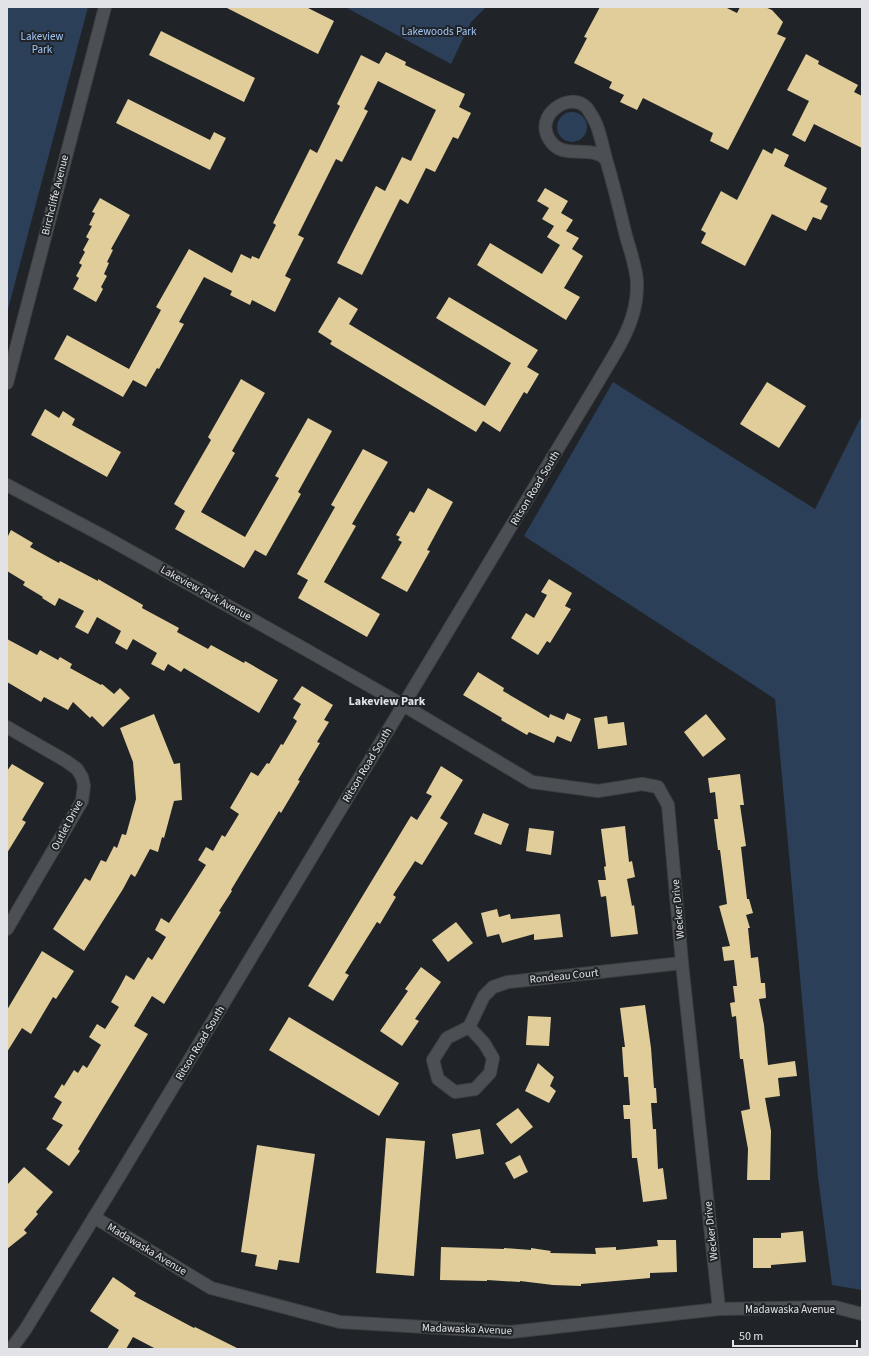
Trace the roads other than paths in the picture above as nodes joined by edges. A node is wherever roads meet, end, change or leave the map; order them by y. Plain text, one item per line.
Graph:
1 (105, 7) edge
2 (606, 159) junction
3 (7, 384) edge
4 (7, 485) edge
5 (403, 705) junction
6 (7, 727) edge
7 (7, 929) edge
8 (682, 963) junction
9 (469, 1027) junction
10 (94, 1217) junction
11 (719, 1309) junction
12 (862, 1314) edge
13 (11, 1349) edge

1 - 3 street, Birchcliffe Avenue
2 - 2 street, Ritson Road South
2 - 5 street, Ritson Road South
4 - 5 street, Lakeview Park Avenue
5 - 8 street, Wecker Drive
5 - 10 street, Ritson Road South
6 - 7 street, Outlet Drive
8 - 9 street, Rondeau Court
8 - 11 street, Wecker Drive
9 - 9 street
10 - 11 street, Madawaska Avenue
10 - 13 street, Ritson Road South
11 - 12 street, Madawaska Avenue

